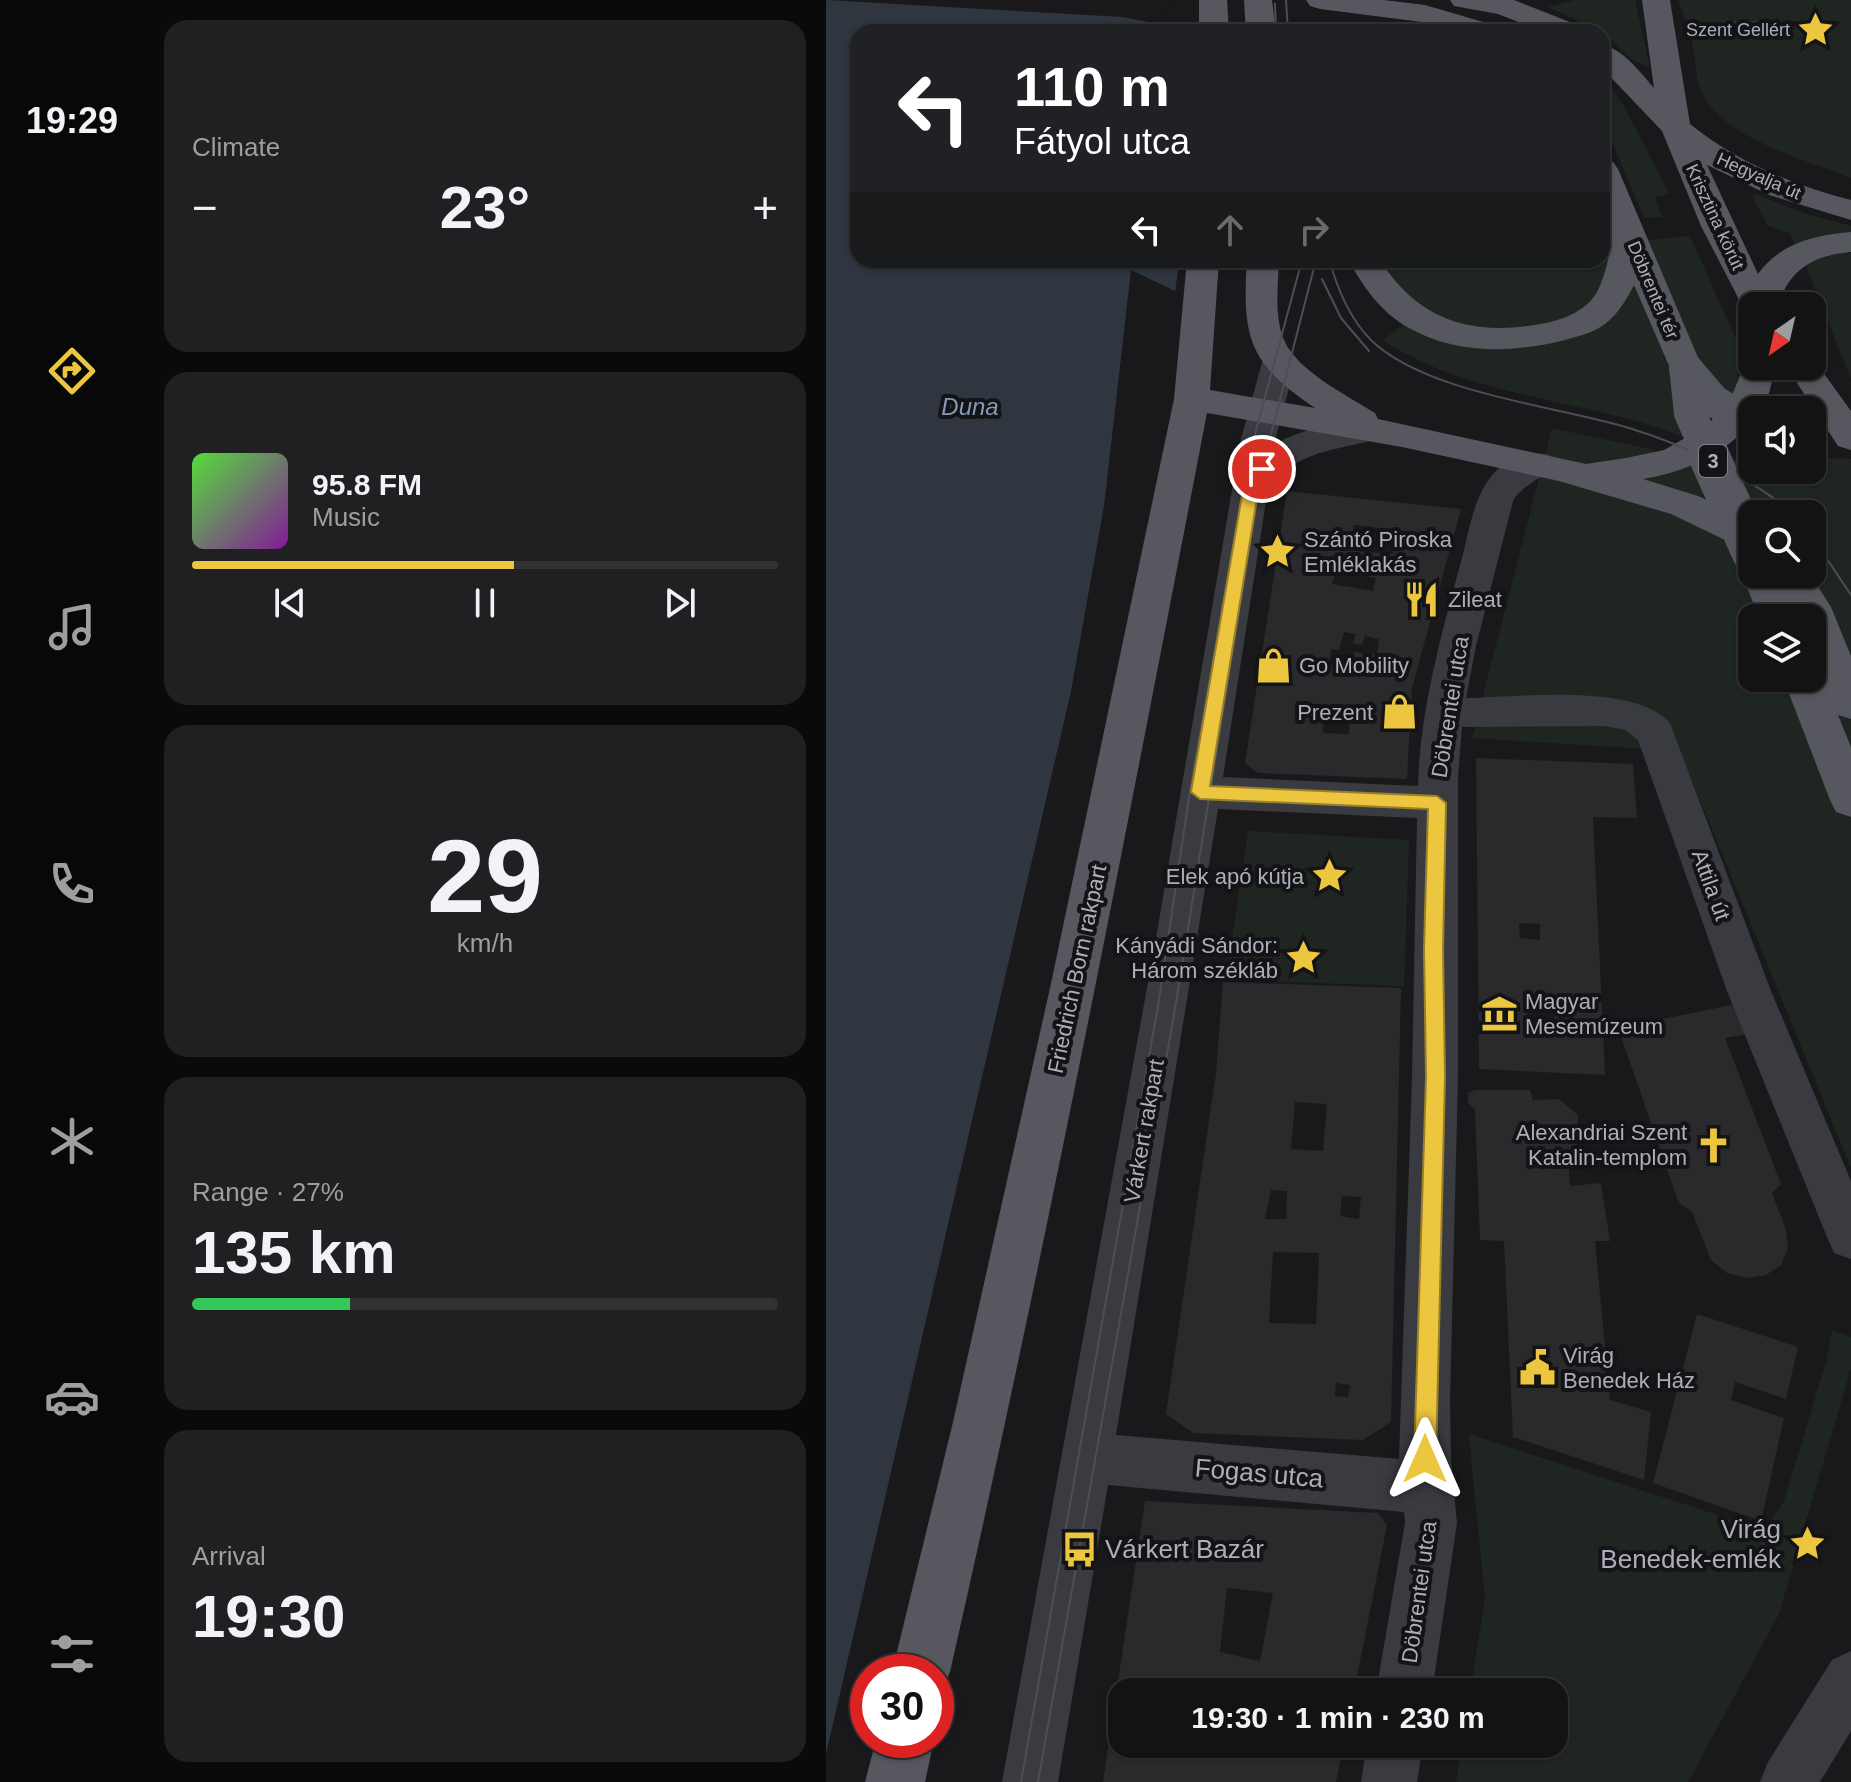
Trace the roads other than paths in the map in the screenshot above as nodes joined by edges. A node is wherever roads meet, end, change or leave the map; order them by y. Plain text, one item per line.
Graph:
1 (1258, 0) edge
2 (1352, 0) edge
3 (1468, 0) edge
4 (1656, 0) edge
5 (1335, 1) edge
6 (1312, 7) edge
7 (1260, 24) edge
8 (1459, 24) edge
9 (1551, 24) edge
10 (1610, 61) edge
11 (1675, 126) junction
12 (1610, 189) edge
13 (1851, 210) edge
14 (1621, 216) junction
15 (1851, 242) edge
16 (1202, 268) edge
17 (1263, 268) edge
18 (1368, 268) edge
19 (1752, 292) edge
20 (1767, 292) edge
21 (1280, 359) junction
22 (1685, 367) junction
23 (1756, 380) edge
24 (1812, 380) edge
25 (1192, 399) junction
26 (1264, 411) junction
27 (1738, 417) edge
28 (1374, 429) junction
29 (1826, 440) edge
30 (1851, 440) edge
31 (1524, 460) junction
32 (1577, 473) junction
33 (1252, 478) junction
34 (1738, 521) edge
35 (1738, 532) edge
36 (1799, 588) edge
37 (1809, 692) edge
38 (1851, 704) edge
39 (1444, 713) junction
40 (1200, 792) junction
41 (1851, 800) edge
42 (1437, 803) junction
43 (1851, 1237) edge
44 (1088, 1458) junction
45 (1429, 1488) junction
46 (925, 1654) edge
47 (1406, 1678) edge
48 (1851, 1679) edge
49 (901, 1758) edge
50 (1393, 1758) edge
51 (895, 1782) edge
52 (1030, 1782) edge
53 (1389, 1782) edge
54 (1788, 1782) edge

1 - 7 main road
2 - 5 main road
3 - 9 main road
4 - 11 main road
5 - 6 main road
5 - 8 main road
10 - 11 main road
11 - 13 main road, Hegyalja út
11 - 19 main road, Krisztina körút
12 - 14 main road, Döbrentei tér / 3
14 - 18 main road
14 - 22 main road, Döbrentei tér / 3
15 - 20 main road
16 - 25 main road, Friedrich Born rakpart
17 - 21 main road
21 - 26 street, Várkert rakpart
21 - 28 main road
22 - 27 main road, bridge
22 - 34 main road, 3, bridge
23 - 32 main road
24 - 30 main road
25 - 26 main road
25 - 46 main road, Friedrich Born rakpart
26 - 28 main road
26 - 33 street, Várkert rakpart
28 - 31 main road
28 - 33 street
29 - 30 main road
31 - 32 main road
31 - 39 street, Döbrentei utca
32 - 35 main road
33 - 40 street, Várkert rakpart
36 - 38 main road
37 - 41 main road
39 - 42 street, Döbrentei utca
39 - 43 street, Attila út
40 - 42 street
40 - 44 street, Várkert rakpart
42 - 45 street, Döbrentei utca
44 - 45 street, Fogas utca
44 - 52 street, Várkert rakpart
45 - 47 street, Döbrentei utca
48 - 54 street
49 - 51 main road
50 - 53 street

